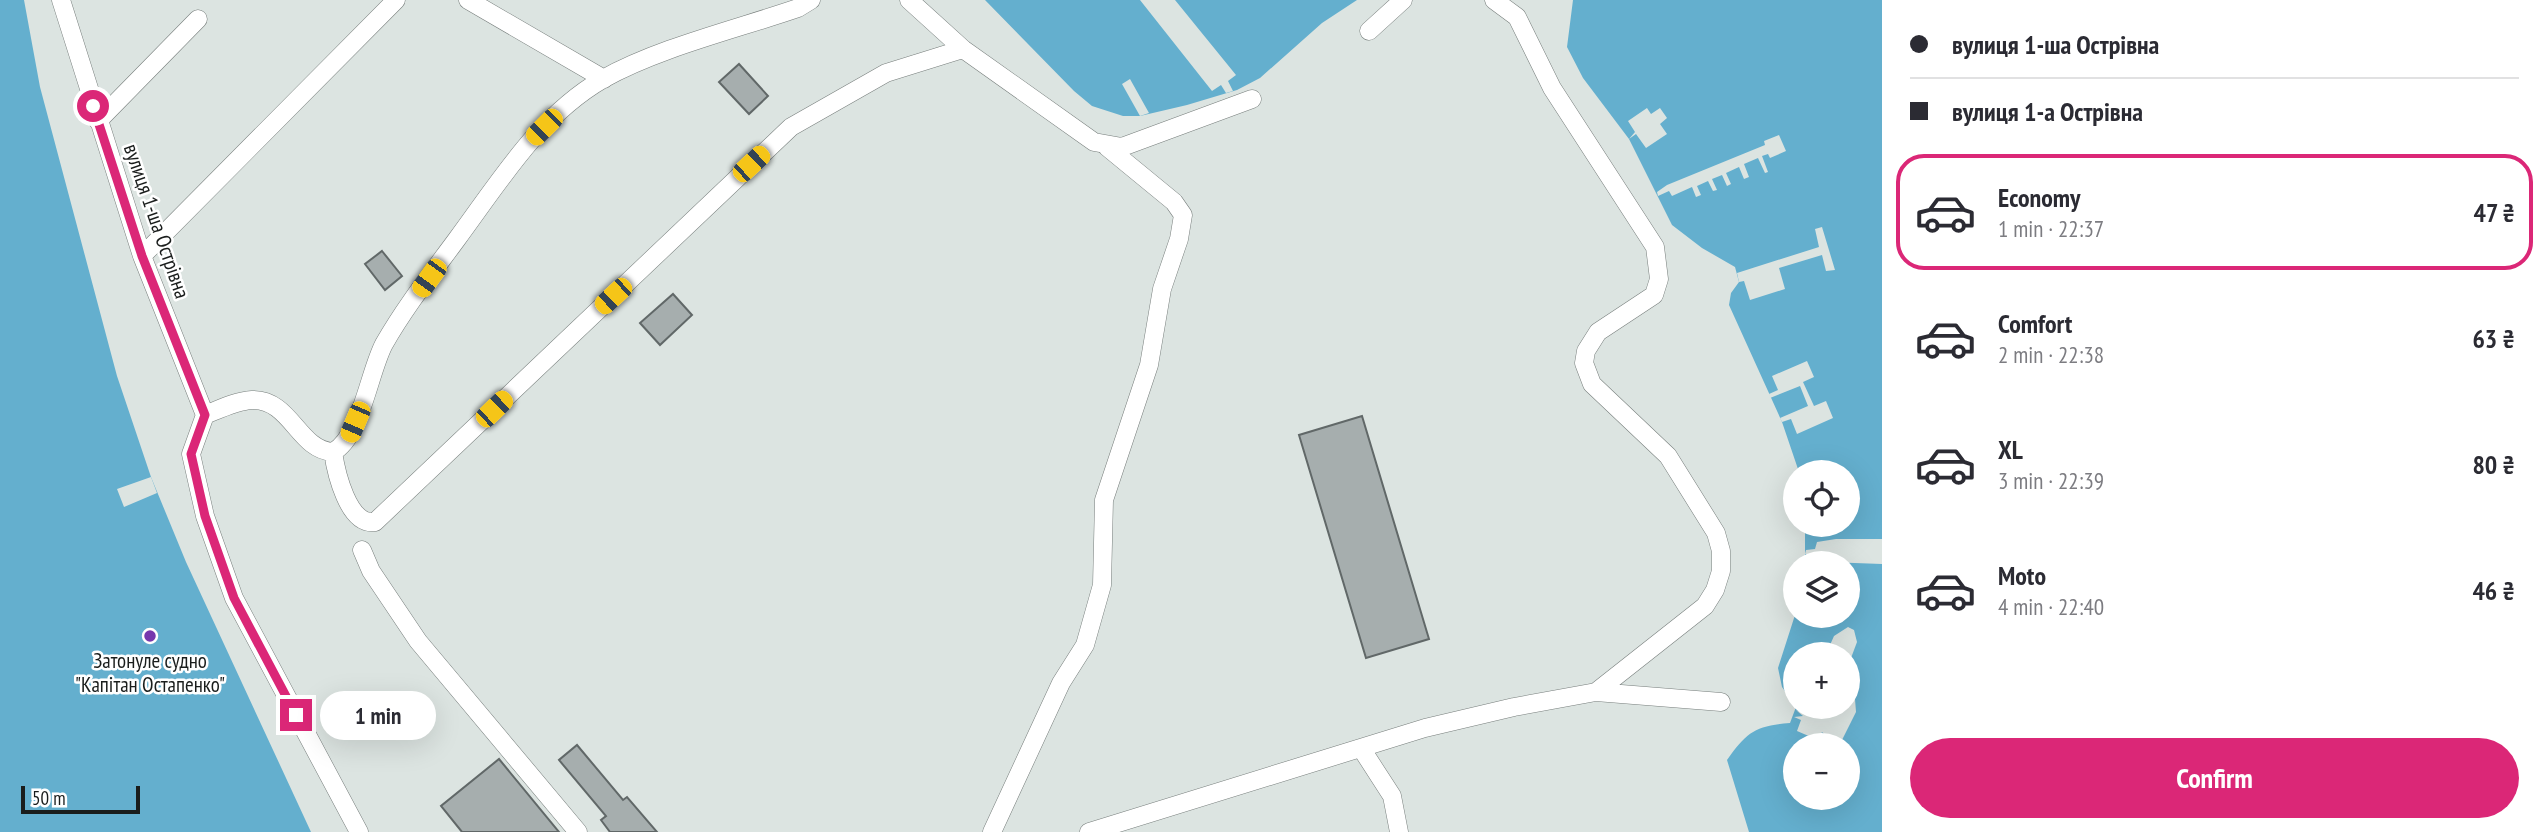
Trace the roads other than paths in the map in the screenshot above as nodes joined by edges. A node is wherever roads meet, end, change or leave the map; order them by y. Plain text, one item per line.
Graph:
1 (61, 0) edge
2 (396, 0) edge
3 (468, 0) edge
4 (811, 0) edge
5 (909, 0) edge
6 (1404, 0) edge
7 (1494, 0) edge
8 (198, 19) dead end
9 (1369, 31) dead end
10 (963, 49) junction
11 (604, 79) junction
12 (1252, 99) dead end
13 (98, 121) junction
14 (1107, 147) junction
15 (142, 256) junction
16 (205, 415) junction
17 (333, 452) junction
18 (362, 550) dead end
19 (1596, 692) junction
20 (1721, 702) dead end
21 (1361, 748) junction
22 (359, 832) edge
23 (578, 832) edge
24 (992, 832) edge
25 (1089, 832) edge
26 (1399, 832) edge

1 - 13 street, вулиця 1-ша Острівна
2 - 15 street
3 - 11 street
4 - 11 street
5 - 10 street
6 - 9 street
7 - 19 street
8 - 13 street
10 - 14 street
10 - 17 street
11 - 17 street
12 - 14 street
13 - 15 street, вулиця 1-ша Острівна
14 - 24 street
15 - 16 street, вулиця 1-ша Острівна
16 - 17 street
16 - 22 street
18 - 23 street
19 - 20 street
19 - 21 street
21 - 25 street
21 - 26 street

